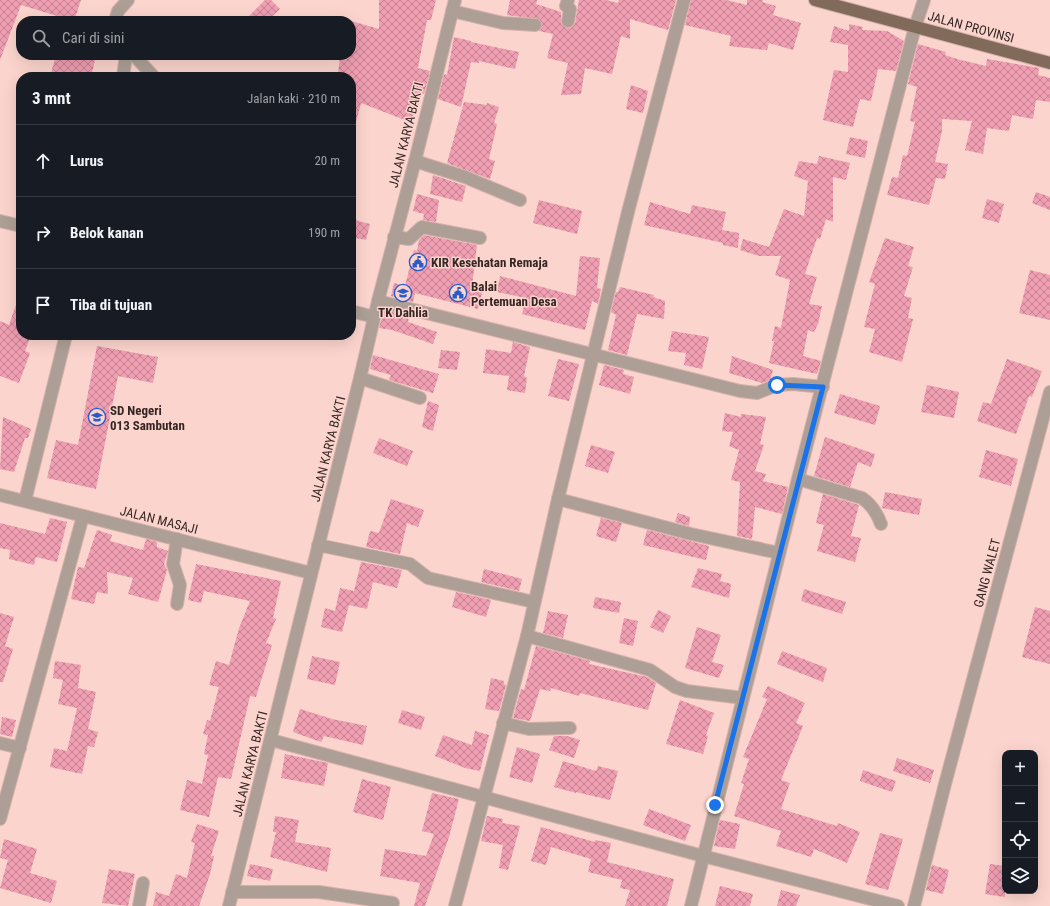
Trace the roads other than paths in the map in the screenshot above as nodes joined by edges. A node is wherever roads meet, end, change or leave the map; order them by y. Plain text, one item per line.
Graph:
1 (128, 0) edge
2 (568, 0) edge
3 (684, 0) edge
4 (815, 0) edge
5 (924, 0) edge
6 (453, 6) edge
7 (116, 16) edge
8 (568, 21) dead end
9 (535, 25) dead end
10 (915, 26) junction
11 (125, 60) edge
12 (139, 60) edge
13 (1050, 63) edge
14 (124, 72) edge
15 (149, 72) edge
16 (415, 161) junction
17 (520, 200) dead end
18 (0, 221) edge
19 (16, 225) edge
20 (394, 237) junction
21 (480, 238) dead end
22 (378, 301) junction
23 (356, 312) edge
24 (374, 317) junction
25 (65, 340) edge
26 (594, 355) junction
27 (360, 378) junction
28 (823, 387) junction
29 (1050, 392) edge
30 (420, 398) dead end
31 (798, 479) junction
32 (0, 495) edge
33 (558, 499) junction
34 (25, 501) junction
35 (84, 516) junction
36 (881, 524) dead end
37 (177, 539) junction
38 (318, 545) junction
39 (779, 553) junction
40 (311, 573) junction
41 (534, 602) junction
42 (177, 604) dead end
43 (527, 636) junction
44 (743, 698) junction
45 (503, 723) junction
46 (570, 728) dead end
47 (271, 740) junction
48 (0, 743) edge
49 (20, 748) junction
50 (484, 796) junction
51 (0, 820) edge
52 (703, 856) junction
53 (143, 883) dead end
54 (232, 892) junction
55 (393, 903) dead end
56 (139, 906) edge
57 (229, 906) edge
58 (455, 906) edge
59 (691, 906) edge
60 (898, 906) edge
61 (914, 906) edge

1 - 7 street
2 - 8 street
3 - 26 street
4 - 10 main road, JALAN PROVINSI
5 - 10 street
6 - 9 street
6 - 16 street, JALAN KARYA BAKTI
10 - 13 main road, JALAN PROVINSI
10 - 28 street
11 - 14 street
12 - 15 street
16 - 17 street
16 - 20 street, JALAN KARYA BAKTI
18 - 19 street
20 - 21 street
20 - 22 street, JALAN KARYA BAKTI
22 - 24 street, JALAN KARYA BAKTI
22 - 26 street
23 - 24 street
24 - 27 street, JALAN KARYA BAKTI
25 - 34 street
26 - 28 street
26 - 33 street
27 - 30 street
27 - 38 street, JALAN KARYA BAKTI
28 - 31 street
29 - 61 street, GANG WALET
31 - 36 street
31 - 39 street
32 - 34 street, JALAN MASAJI
33 - 39 street
33 - 41 street
34 - 35 street, JALAN MASAJI
35 - 37 street, JALAN MASAJI
35 - 49 street
37 - 40 street, JALAN MASAJI
37 - 42 street
38 - 40 street, JALAN KARYA BAKTI
38 - 41 street
39 - 44 street
40 - 47 street, JALAN KARYA BAKTI
41 - 43 street
43 - 44 street
43 - 45 street
44 - 52 street
45 - 46 street
45 - 50 street
47 - 50 street
47 - 54 street, JALAN KARYA BAKTI
48 - 49 street
49 - 51 street
50 - 52 street
50 - 58 street
52 - 59 street
52 - 60 street
53 - 56 street
54 - 55 street
54 - 57 street, JALAN KARYA BAKTI

